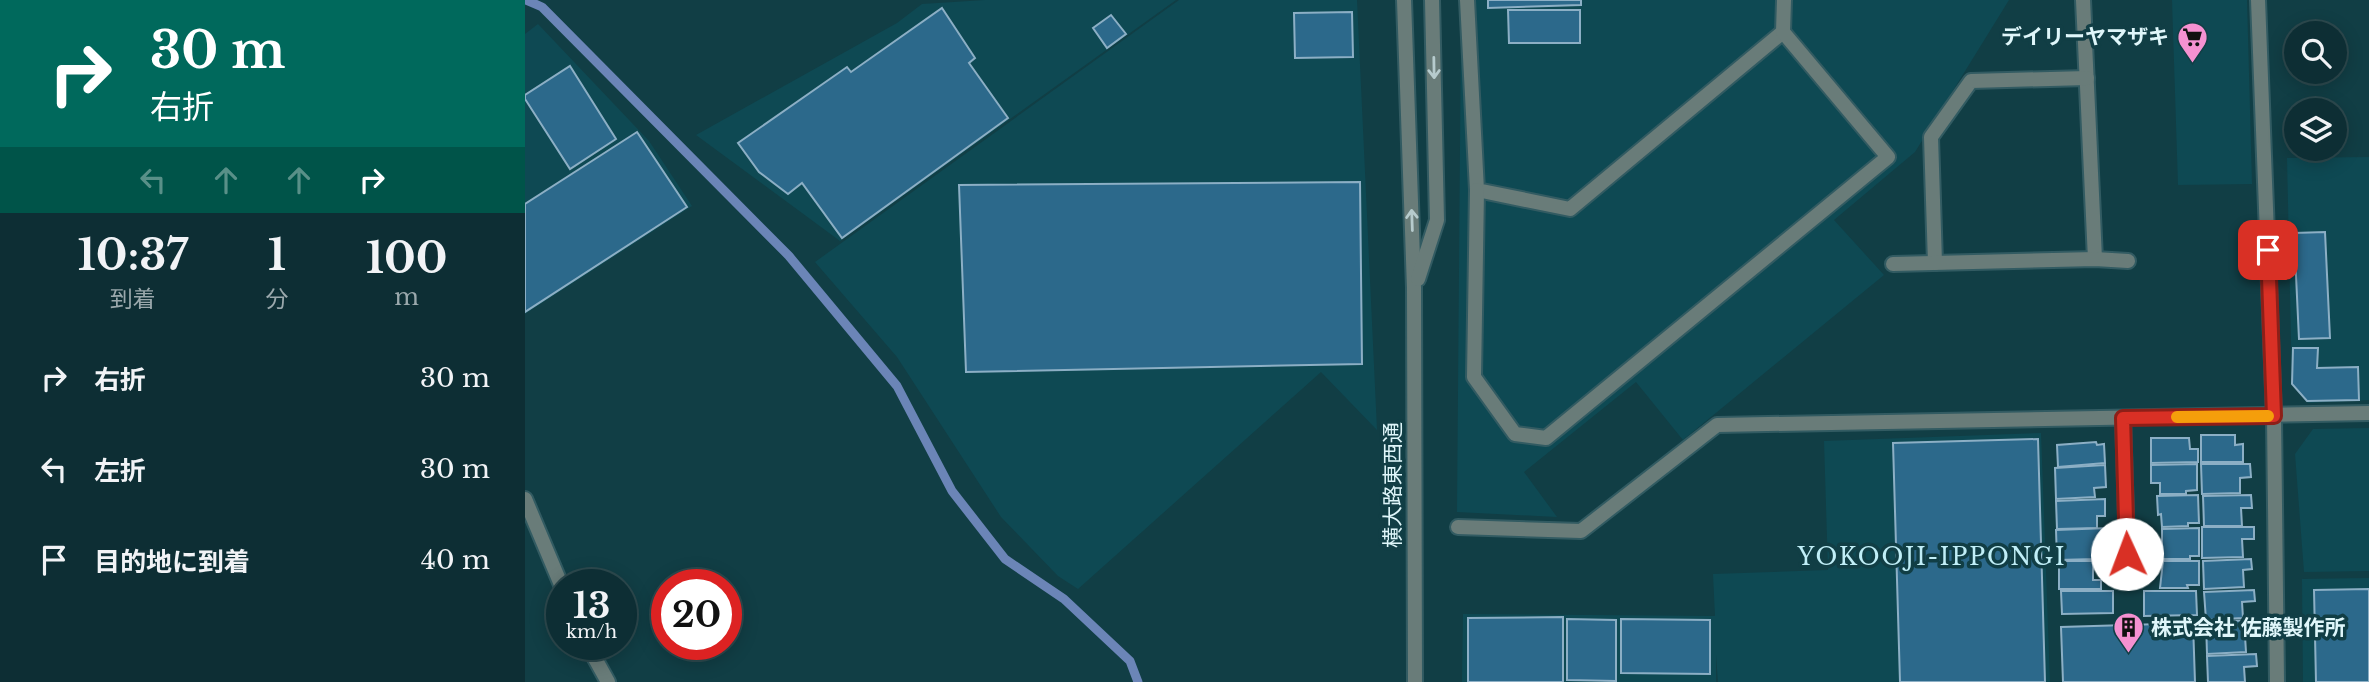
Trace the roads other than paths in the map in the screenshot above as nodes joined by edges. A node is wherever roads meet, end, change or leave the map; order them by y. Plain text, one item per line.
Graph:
1 (1404, 0) edge
2 (1432, 0) edge
3 (1467, 0) edge
4 (1784, 0) edge
5 (2083, 0) edge
6 (2258, 0) edge
7 (1783, 32) junction
8 (2087, 78) junction
9 (1478, 190) junction
10 (2095, 259) junction
11 (2128, 261) dead end
12 (1935, 263) junction
13 (1893, 264) dead end
14 (1414, 288) junction
15 (2369, 413) edge
16 (2274, 416) junction
17 (2123, 418) junction
18 (525, 499) edge
19 (1458, 527) dead end
20 (554, 569) edge
21 (2128, 581) dead end
22 (596, 660) edge
23 (608, 682) edge
24 (1415, 682) edge
25 (2277, 682) edge

14 -> 1 street, 横大路東西通
2 -> 14 street, 横大路東西通
3 - 9 street
4 - 7 street
5 - 8 street
6 - 16 street
7 - 9 street
7 - 9 street
8 - 10 street
8 - 12 street
10 - 11 street
10 - 12 street
12 - 13 street
14 - 24 street, 横大路東西通
15 - 16 street
16 - 17 street
16 - 25 street
17 - 19 street
17 - 21 street
18 - 20 street
22 - 23 street

